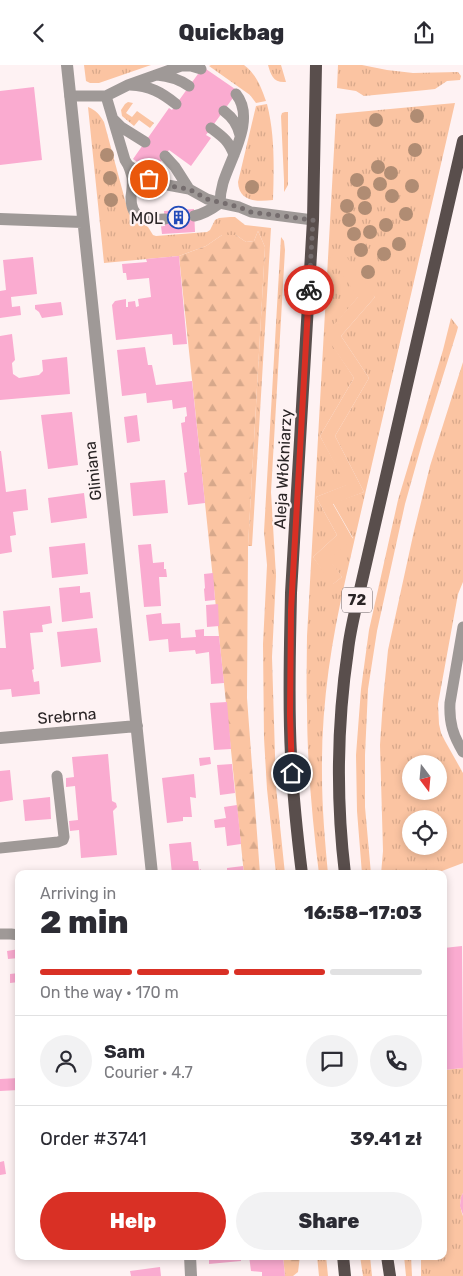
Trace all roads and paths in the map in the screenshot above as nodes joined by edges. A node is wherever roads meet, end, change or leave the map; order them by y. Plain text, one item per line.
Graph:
1 (67, 65) edge
2 (316, 65) edge
3 (201, 69) dead end
4 (156, 75) junction
5 (128, 85) junction
6 (189, 86) dead end
7 (236, 94) dead end
8 (70, 96) junction
9 (106, 96) junction
10 (176, 103) dead end
11 (224, 111) dead end
12 (113, 119) junction
13 (211, 128) dead end
14 (240, 135) junction
15 (463, 141) edge
16 (145, 142) dead end
17 (234, 155) junction
18 (165, 156) dead end
19 (128, 165) junction
20 (189, 189) junction
21 (220, 203) junction
22 (194, 217) dead end
23 (0, 219) edge
24 (165, 219) dead end
25 (313, 220) junction
26 (82, 222) junction
27 (463, 627) edge
28 (137, 726) junction
29 (0, 738) edge
30 (463, 752) edge
31 (57, 776) dead end
32 (0, 848) edge
33 (152, 870) edge
34 (302, 870) edge
35 (344, 870) edge
36 (15, 934) edge
37 (0, 935) edge
38 (190, 1260) edge
39 (343, 1260) edge
40 (388, 1260) edge
41 (192, 1276) edge
42 (345, 1276) edge
43 (390, 1276) edge

1 - 8 street, Gliniana
2 - 25 main road, Aleja Włókniarzy
3 - 4 lane
4 - 5 lane
4 - 6 lane
5 - 9 lane
5 - 10 lane
7 - 14 lane
8 - 9 lane
8 - 26 street, Gliniana
9 - 12 lane
11 - 14 lane
12 - 16 lane
12 - 19 lane
13 - 17 lane
14 - 17 lane
15 - 35 main road, 72
17 - 21 lane
18 - 20 lane
19 - 20 lane
19 - 24 lane
20 - 21 lane
21 - 22 lane
21 - 25 lane
23 - 26 street
25 - 34 main road, Aleja Włókniarzy
26 - 28 street, Gliniana
27 - 30 lane
28 - 29 street, Srebrna
28 - 33 street, Gliniana
31 - 32 lane
36 - 37 lane
38 - 41 street
39 - 42 main road
40 - 43 main road

